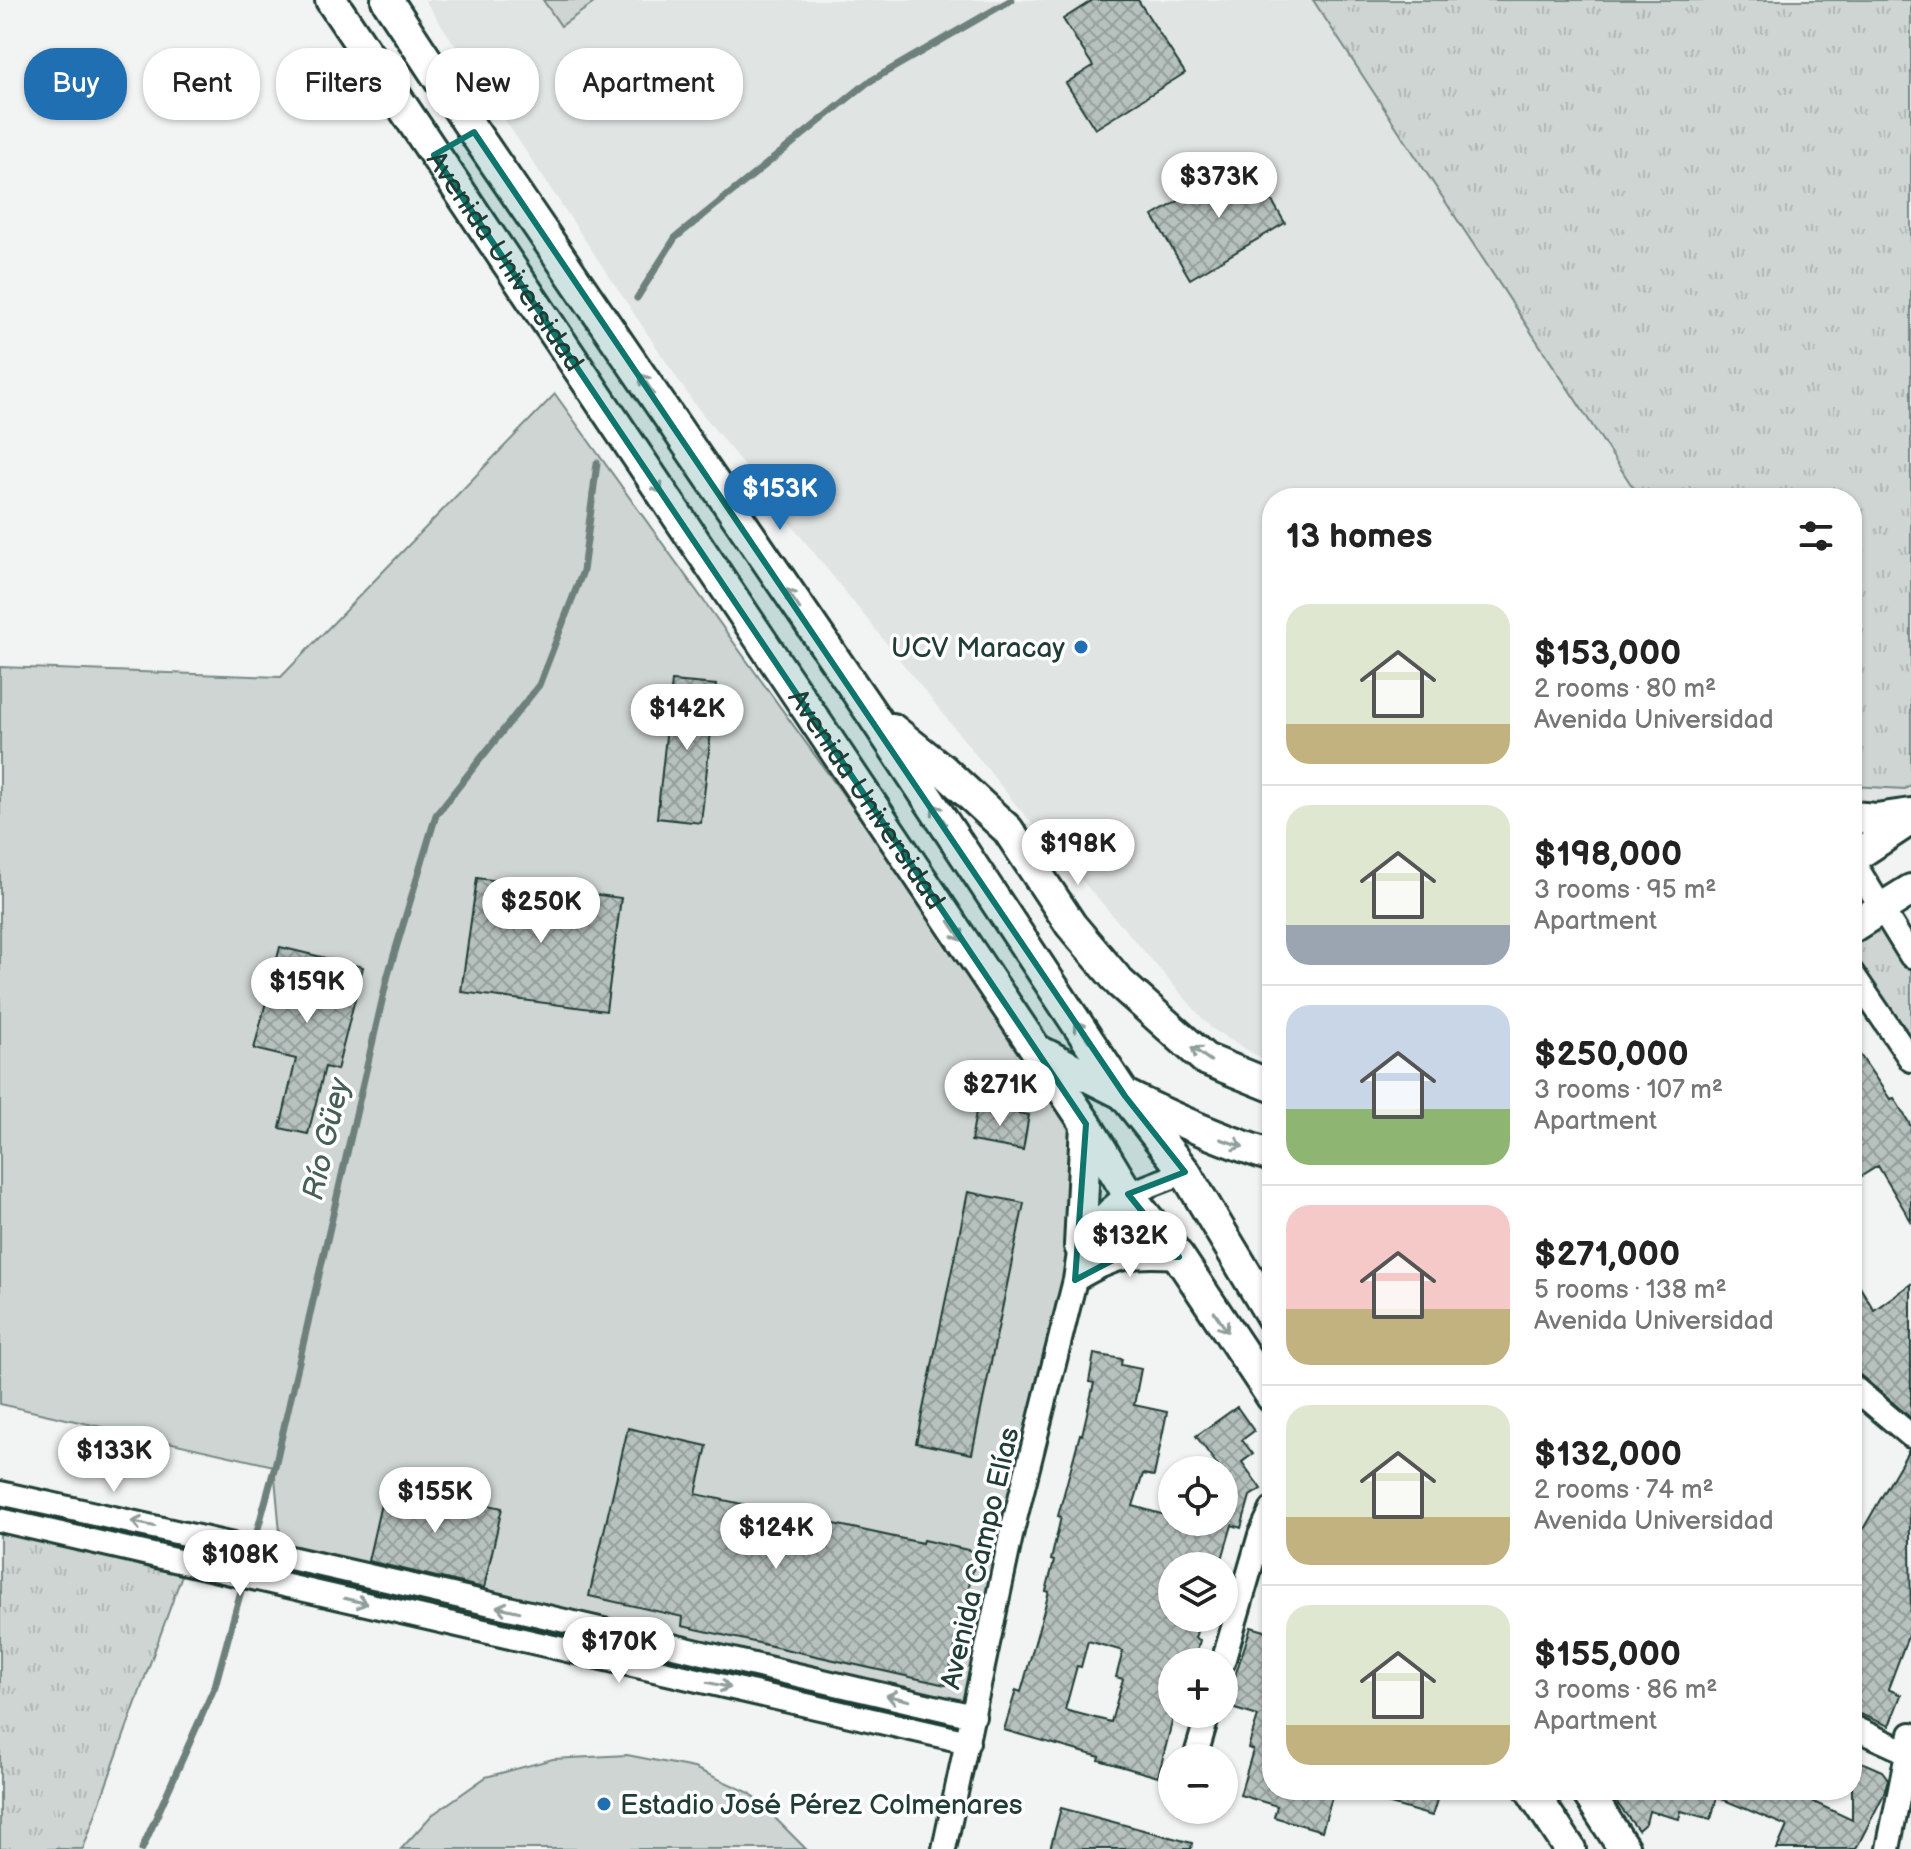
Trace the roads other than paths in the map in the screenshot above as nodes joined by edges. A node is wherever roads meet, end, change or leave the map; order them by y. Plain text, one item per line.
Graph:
1 (331, 0) edge
2 (387, 0) edge
3 (474, 132) junction
4 (434, 155) junction
5 (872, 714) junction
6 (1911, 817) edge
7 (1862, 818) edge
8 (1862, 852) edge
9 (1862, 876) edge
10 (1911, 890) edge
11 (1881, 909) junction
12 (1862, 921) edge
13 (1911, 956) edge
14 (1862, 994) edge
15 (1036, 1049) junction
16 (1911, 1060) edge
17 (1262, 1082) edge
18 (1125, 1096) junction
19 (1086, 1124) junction
20 (1262, 1153) edge
21 (1185, 1172) junction
22 (1128, 1194) junction
23 (1080, 1246) junction
24 (1179, 1257) junction
25 (1075, 1280) junction
26 (1262, 1300) edge
27 (1262, 1382) edge
28 (1862, 1394) edge
29 (1911, 1436) edge
30 (0, 1493) edge
31 (0, 1520) edge
32 (1262, 1531) edge
33 (1227, 1648) edge
34 (974, 1716) junction
35 (1862, 1730) edge
36 (968, 1742) junction
37 (1910, 1747) edge
38 (1537, 1800) edge
39 (1567, 1800) edge
40 (1592, 1800) edge
41 (1564, 1845) edge
42 (944, 1849) edge
43 (1624, 1849) edge
44 (1888, 1849) edge

1 - 4 street, Avenida Universidad
2 - 3 street, Avenida Universidad
3 - 4 street
5 -> 3 street, Avenida Universidad
4 -> 15 street, Avenida Universidad
17 -> 5 street
18 -> 5 street, Avenida Universidad
6 - 7 street
6 - 8 street
9 - 11 street
10 - 11 street
11 - 12 street
11 - 13 street
14 - 16 street
15 - 18 street
15 - 19 street, Avenida Universidad
18 -> 20 street
18 - 21 street, Avenida Universidad
19 - 22 street, Avenida Universidad
19 - 23 street
21 - 22 street
21 - 26 street, Avenida Universidad
22 - 23 street
22 - 24 street, Avenida Universidad
23 - 25 street, Avenida Campo Elías
24 - 25 street
24 -> 27 street, Avenida Universidad
25 - 34 street, Avenida Campo Elías
28 - 29 street
34 -> 30 street
31 -> 36 street
32 - 33 street
34 - 36 street, Avenida Campo Elías
35 - 37 street
36 - 42 street, Avenida Campo Elías
37 - 44 street
38 - 41 street
39 - 41 street
40 - 43 street

